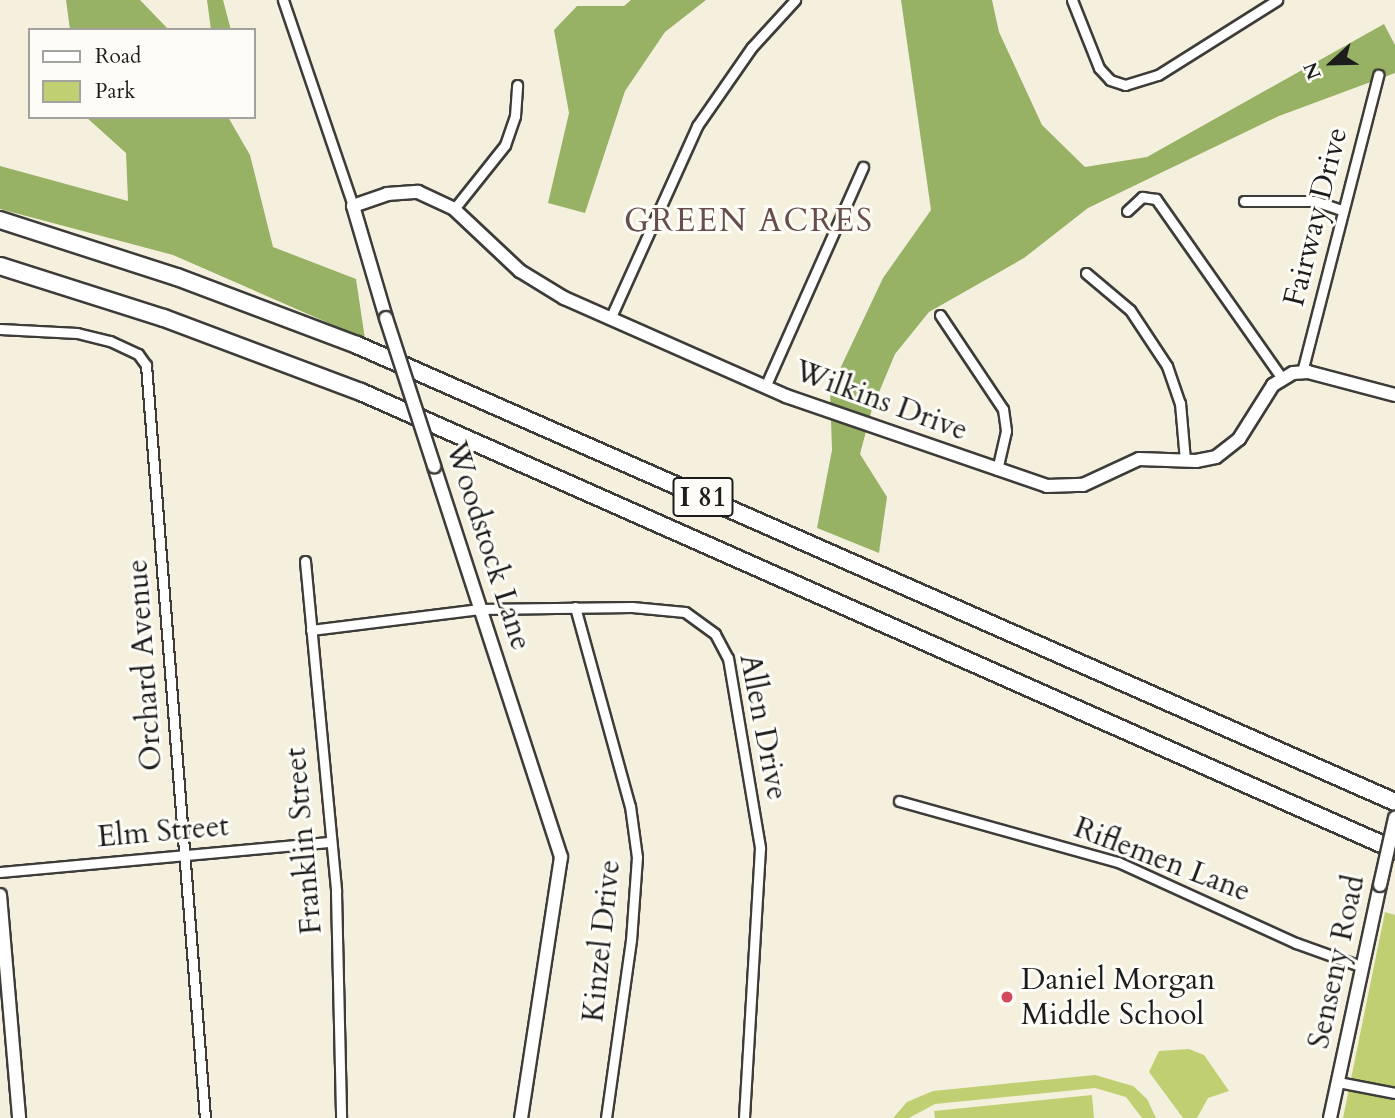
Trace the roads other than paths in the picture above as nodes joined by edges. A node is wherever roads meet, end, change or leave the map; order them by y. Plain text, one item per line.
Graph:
1 (795, 0) edge
2 (1072, 0) edge
3 (1277, 0) edge
4 (285, 1) edge
5 (1378, 75) dead end
6 (517, 85) dead end
7 (863, 167) dead end
8 (1244, 201) dead end
9 (352, 206) junction
10 (454, 209) junction
11 (1341, 210) junction
12 (1126, 211) dead end
13 (0, 220) edge
14 (0, 266) edge
15 (1086, 273) dead end
16 (940, 314) dead end
17 (610, 319) junction
18 (0, 329) edge
19 (1302, 372) junction
20 (1282, 378) junction
21 (765, 387) junction
22 (1395, 395) edge
23 (1185, 460) junction
24 (997, 470) junction
25 (305, 561) dead end
26 (575, 607) junction
27 (480, 608) junction
28 (311, 629) junction
29 (899, 801) dead end
30 (1395, 802) edge
31 (1395, 818) edge
32 (330, 842) junction
33 (1395, 850) edge
34 (183, 854) junction
35 (0, 872) edge
36 (0, 895) edge
37 (1363, 967) junction
38 (1338, 1082) junction
39 (1395, 1093) edge
40 (19, 1118) edge
41 (205, 1118) edge
42 (341, 1118) edge
43 (521, 1118) edge
44 (606, 1118) edge
45 (744, 1118) edge
46 (1330, 1118) edge

1 - 17 street
2 - 3 street
4 - 9 street, Woodstock Lane
5 - 11 street, Fairway Drive
6 - 10 street
7 - 21 street
8 - 11 street
9 - 10 street, Wilkins Drive
9 - 27 street, Woodstock Lane, bridge
10 - 17 street, Wilkins Drive
11 - 19 street, Fairway Drive
12 - 20 street
13 - 30 highway, I 81
14 - 33 highway, I 81
15 - 23 street
16 - 24 street
17 - 21 street, Wilkins Drive
18 - 34 street, Orchard Avenue
19 - 20 street
19 - 22 street
20 - 23 street, Wilkins Drive
21 - 24 street, Wilkins Drive
23 - 24 street, Wilkins Drive
25 - 28 street, Franklin Street
26 - 27 street, Allen Drive
26 - 44 street, Kinzel Drive
26 - 45 street, Allen Drive
27 - 28 street, Allen Drive
27 - 43 street, Woodstock Lane
28 - 32 street, Franklin Street
29 - 37 street, Riflemen Lane
31 - 37 street, Senseny Road, bridge
32 - 34 street, Elm Street
32 - 42 street, Franklin Street
34 - 35 street, Elm Street
34 - 41 street, Orchard Avenue
36 - 40 street
37 - 38 street, Senseny Road
38 - 39 street
38 - 46 street, Senseny Road

